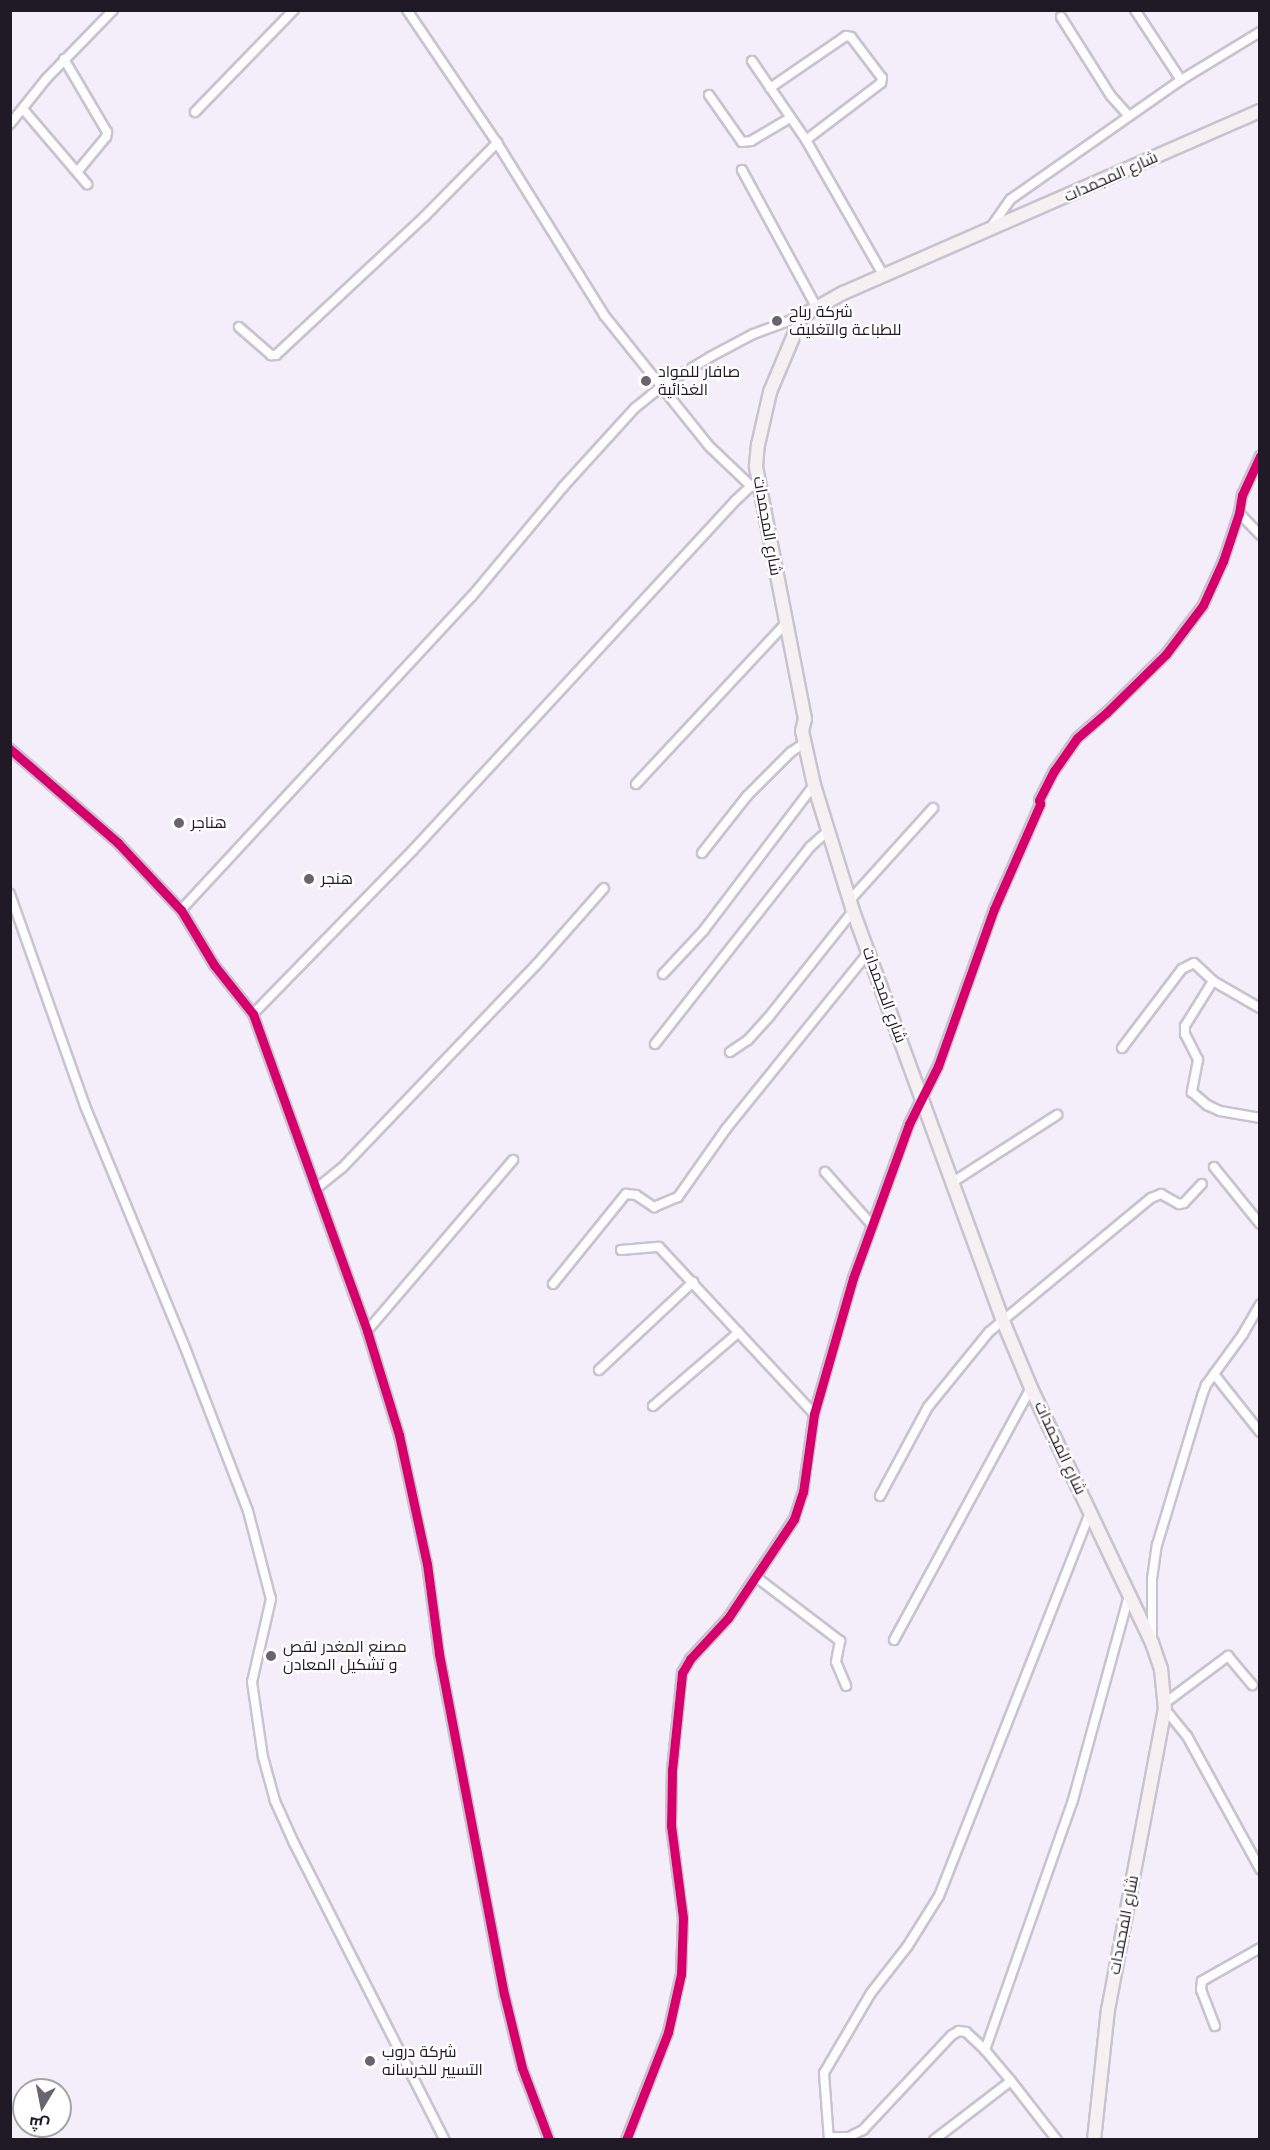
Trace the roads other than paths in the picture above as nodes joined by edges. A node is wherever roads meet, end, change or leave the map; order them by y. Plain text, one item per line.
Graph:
1 (113, 10) edge
2 (294, 10) edge
3 (407, 10) edge
4 (1135, 10) edge
5 (1061, 17) dead end
6 (1260, 32) edge
7 (64, 59) junction
8 (752, 61) dead end
9 (1181, 80) junction
10 (770, 88) junction
11 (709, 95) dead end
12 (23, 109) junction
13 (1260, 111) edge
14 (195, 112) dead end
15 (1129, 116) junction
16 (790, 118) junction
17 (10, 124) edge
18 (806, 140) junction
19 (497, 143) junction
20 (742, 170) dead end
21 (77, 172) junction
22 (87, 184) dead end
23 (989, 230) junction
24 (884, 276) junction
25 (817, 308) junction
26 (802, 316) junction
27 (239, 327) dead end
28 (662, 386) junction
29 (1260, 456) edge
30 (755, 487) junction
31 (1239, 513) junction
32 (1260, 535) edge
33 (785, 624) junction
34 (805, 743) junction
35 (10, 749) edge
36 (636, 784) dead end
37 (814, 785) junction
38 (933, 808) dead end
39 (828, 831) junction
40 (702, 853) dead end
41 (604, 888) dead end
42 (10, 894) edge
43 (852, 906) junction
44 (181, 909) junction
45 (869, 952) junction
46 (663, 974) dead end
47 (1214, 981) junction
48 (1260, 1008) edge
49 (253, 1014) junction
50 (655, 1044) dead end
51 (1122, 1048) dead end
52 (730, 1052) dead end
53 (923, 1098) junction
54 (1057, 1115) dead end
55 (1260, 1118) edge
56 (513, 1160) dead end
57 (1214, 1167) dead end
58 (825, 1172) dead end
59 (952, 1182) junction
60 (1202, 1184) dead end
61 (317, 1188) junction
62 (872, 1224) junction
63 (1260, 1224) edge
64 (621, 1250) dead end
65 (693, 1282) junction
66 (553, 1284) dead end
67 (1260, 1304) edge
68 (1003, 1320) junction
69 (367, 1331) junction
70 (739, 1332) junction
71 (599, 1370) dead end
72 (1214, 1374) junction
73 (1032, 1388) junction
74 (653, 1406) dead end
75 (814, 1414) junction
76 (1260, 1432) edge
77 (880, 1496) dead end
78 (1090, 1513) junction
79 (756, 1577) junction
80 (1129, 1595) junction
81 (894, 1641) dead end
82 (1152, 1643) junction
83 (1252, 1685) dead end
84 (846, 1686) dead end
85 (1165, 1706) junction
86 (1260, 1869) edge
87 (1260, 1948) edge
88 (1215, 2026) dead end
89 (985, 2050) junction
90 (1011, 2081) junction
91 (829, 2138) edge
92 (446, 2139) edge
93 (549, 2139) edge
94 (626, 2139) edge
95 (934, 2139) edge
96 (1057, 2139) edge
97 (1094, 2139) edge

1 - 7 street
2 - 14 street
3 - 19 street
4 - 9 street
5 - 15 street
6 - 9 street
7 - 12 street
7 - 21 street
8 - 10 street
9 - 15 street
10 - 16 street
10 - 18 street
11 - 16 street
12 - 17 street
12 - 21 street
13 - 23 main road, شارع المجمدات
15 - 23 street
16 - 18 street
18 - 24 street
19 - 27 street
19 - 28 street
20 - 25 street
21 - 22 street
23 - 24 main road, شارع المجمدات
24 - 25 main road, شارع المجمدات
25 - 26 main road, شارع المجمدات
26 - 28 street
26 - 30 main road, شارع المجمدات
28 - 30 street
28 - 44 street
29 - 31 street
30 - 33 main road, شارع المجمدات
30 - 49 street
31 - 32 street
31 - 53 street
33 - 34 main road, شارع المجمدات
33 - 36 street
34 - 37 main road, شارع المجمدات
34 - 40 street
35 - 44 street
37 - 39 main road, شارع المجمدات
37 - 46 street
38 - 43 street
39 - 43 main road, شارع المجمدات
39 - 50 street
41 - 61 street
42 - 92 street
43 - 45 main road, شارع المجمدات
43 - 52 street
44 - 49 street
45 - 53 main road, شارع المجمدات
45 - 66 street
47 - 48 street
47 - 51 street
47 - 55 street
49 - 61 street
53 - 59 main road, شارع المجمدات
53 - 62 street
54 - 59 street
56 - 69 street
57 - 63 street
58 - 62 street
59 - 68 main road, شارع المجمدات
60 - 68 street
61 - 69 street
62 - 75 street
64 - 65 street
65 - 70 street
65 - 71 street
67 - 72 street
68 - 73 main road, شارع المجمدات
68 - 77 street
69 - 93 street
70 - 74 street
70 - 75 street
72 - 76 street
72 - 82 street
73 - 78 main road, شارع المجمدات
73 - 81 street
75 - 79 street
78 - 80 main road, شارع المجمدات
78 - 91 street
79 - 84 street
79 - 94 street
80 - 82 main road, شارع المجمدات
80 - 89 street
82 - 85 main road, شارع المجمدات
83 - 85 street
85 - 86 street
85 - 97 main road, شارع المجمدات
87 - 88 street
89 - 90 street
89 - 91 street
90 - 95 street
90 - 96 street

